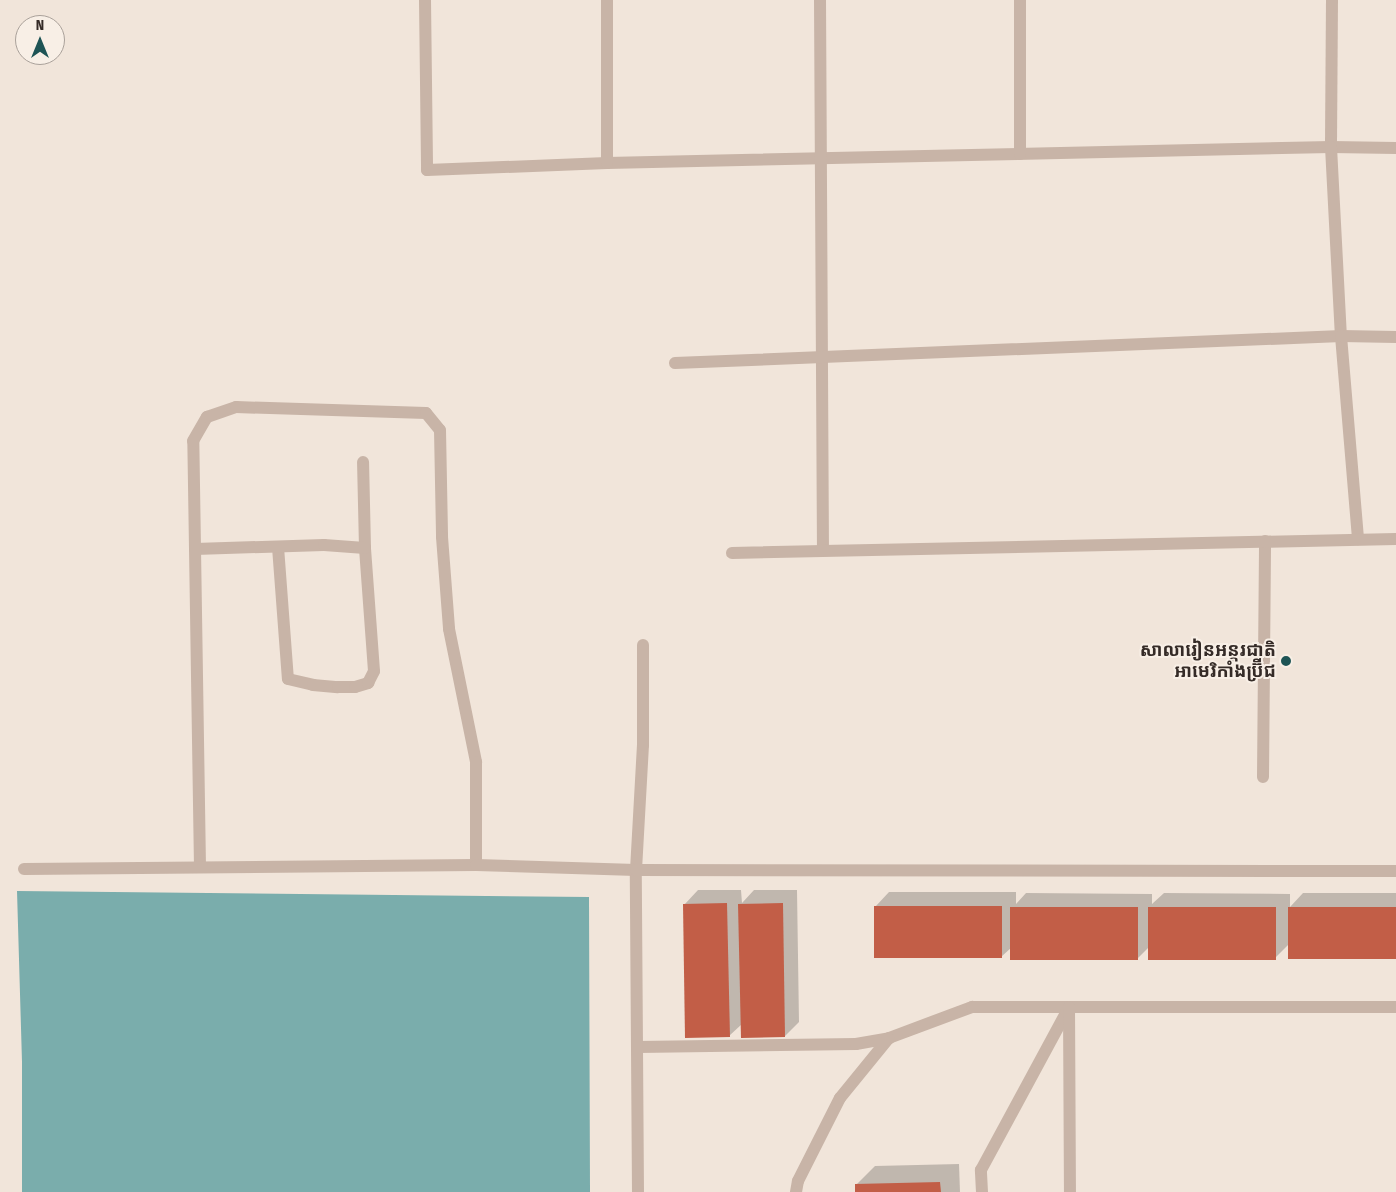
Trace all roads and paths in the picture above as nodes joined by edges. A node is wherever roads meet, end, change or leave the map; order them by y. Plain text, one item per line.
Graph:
1 (425, 0) edge
2 (607, 0) edge
3 (820, 0) edge
4 (1020, 0) edge
5 (1332, 0) edge
6 (1331, 147) junction
7 (1396, 148) edge
8 (1020, 154) junction
9 (820, 159) junction
10 (607, 163) junction
11 (1341, 336) junction
12 (1396, 337) edge
13 (821, 357) junction
14 (675, 363) dead end
15 (363, 462) dead end
16 (1358, 539) junction
17 (1396, 539) edge
18 (1265, 541) junction
19 (278, 547) junction
20 (365, 548) junction
21 (194, 549) junction
22 (823, 550) junction
23 (732, 552) dead end
24 (643, 645) dead end
25 (1263, 777) dead end
26 (476, 865) junction
27 (200, 867) junction
28 (24, 869) dead end
29 (636, 870) junction
30 (1396, 871) edge
31 (1069, 1007) junction
32 (1396, 1007) edge
33 (888, 1038) junction
34 (638, 1048) junction
35 (638, 1192) edge
36 (796, 1192) edge
37 (982, 1192) edge
38 (1070, 1192) edge

1 - 10 street
2 - 10 street
3 - 9 street
4 - 8 street
5 - 6 street
6 - 7 street
6 - 8 street
6 - 11 street
8 - 9 street
9 - 10 street
9 - 13 street
11 - 12 street
11 - 13 street
11 - 16 street
13 - 14 street
13 - 22 street
15 - 20 street
16 - 17 street
16 - 18 street
18 - 22 street
18 - 25 street
19 - 20 street
19 - 20 street
19 - 21 street
21 - 26 street
21 - 27 street
22 - 23 street
24 - 29 street
26 - 27 street
26 - 29 street
27 - 28 street
29 - 30 street
29 - 34 street
31 - 32 street
31 - 33 street
31 - 37 street
31 - 38 street
33 - 34 street
33 - 36 street
34 - 35 street

